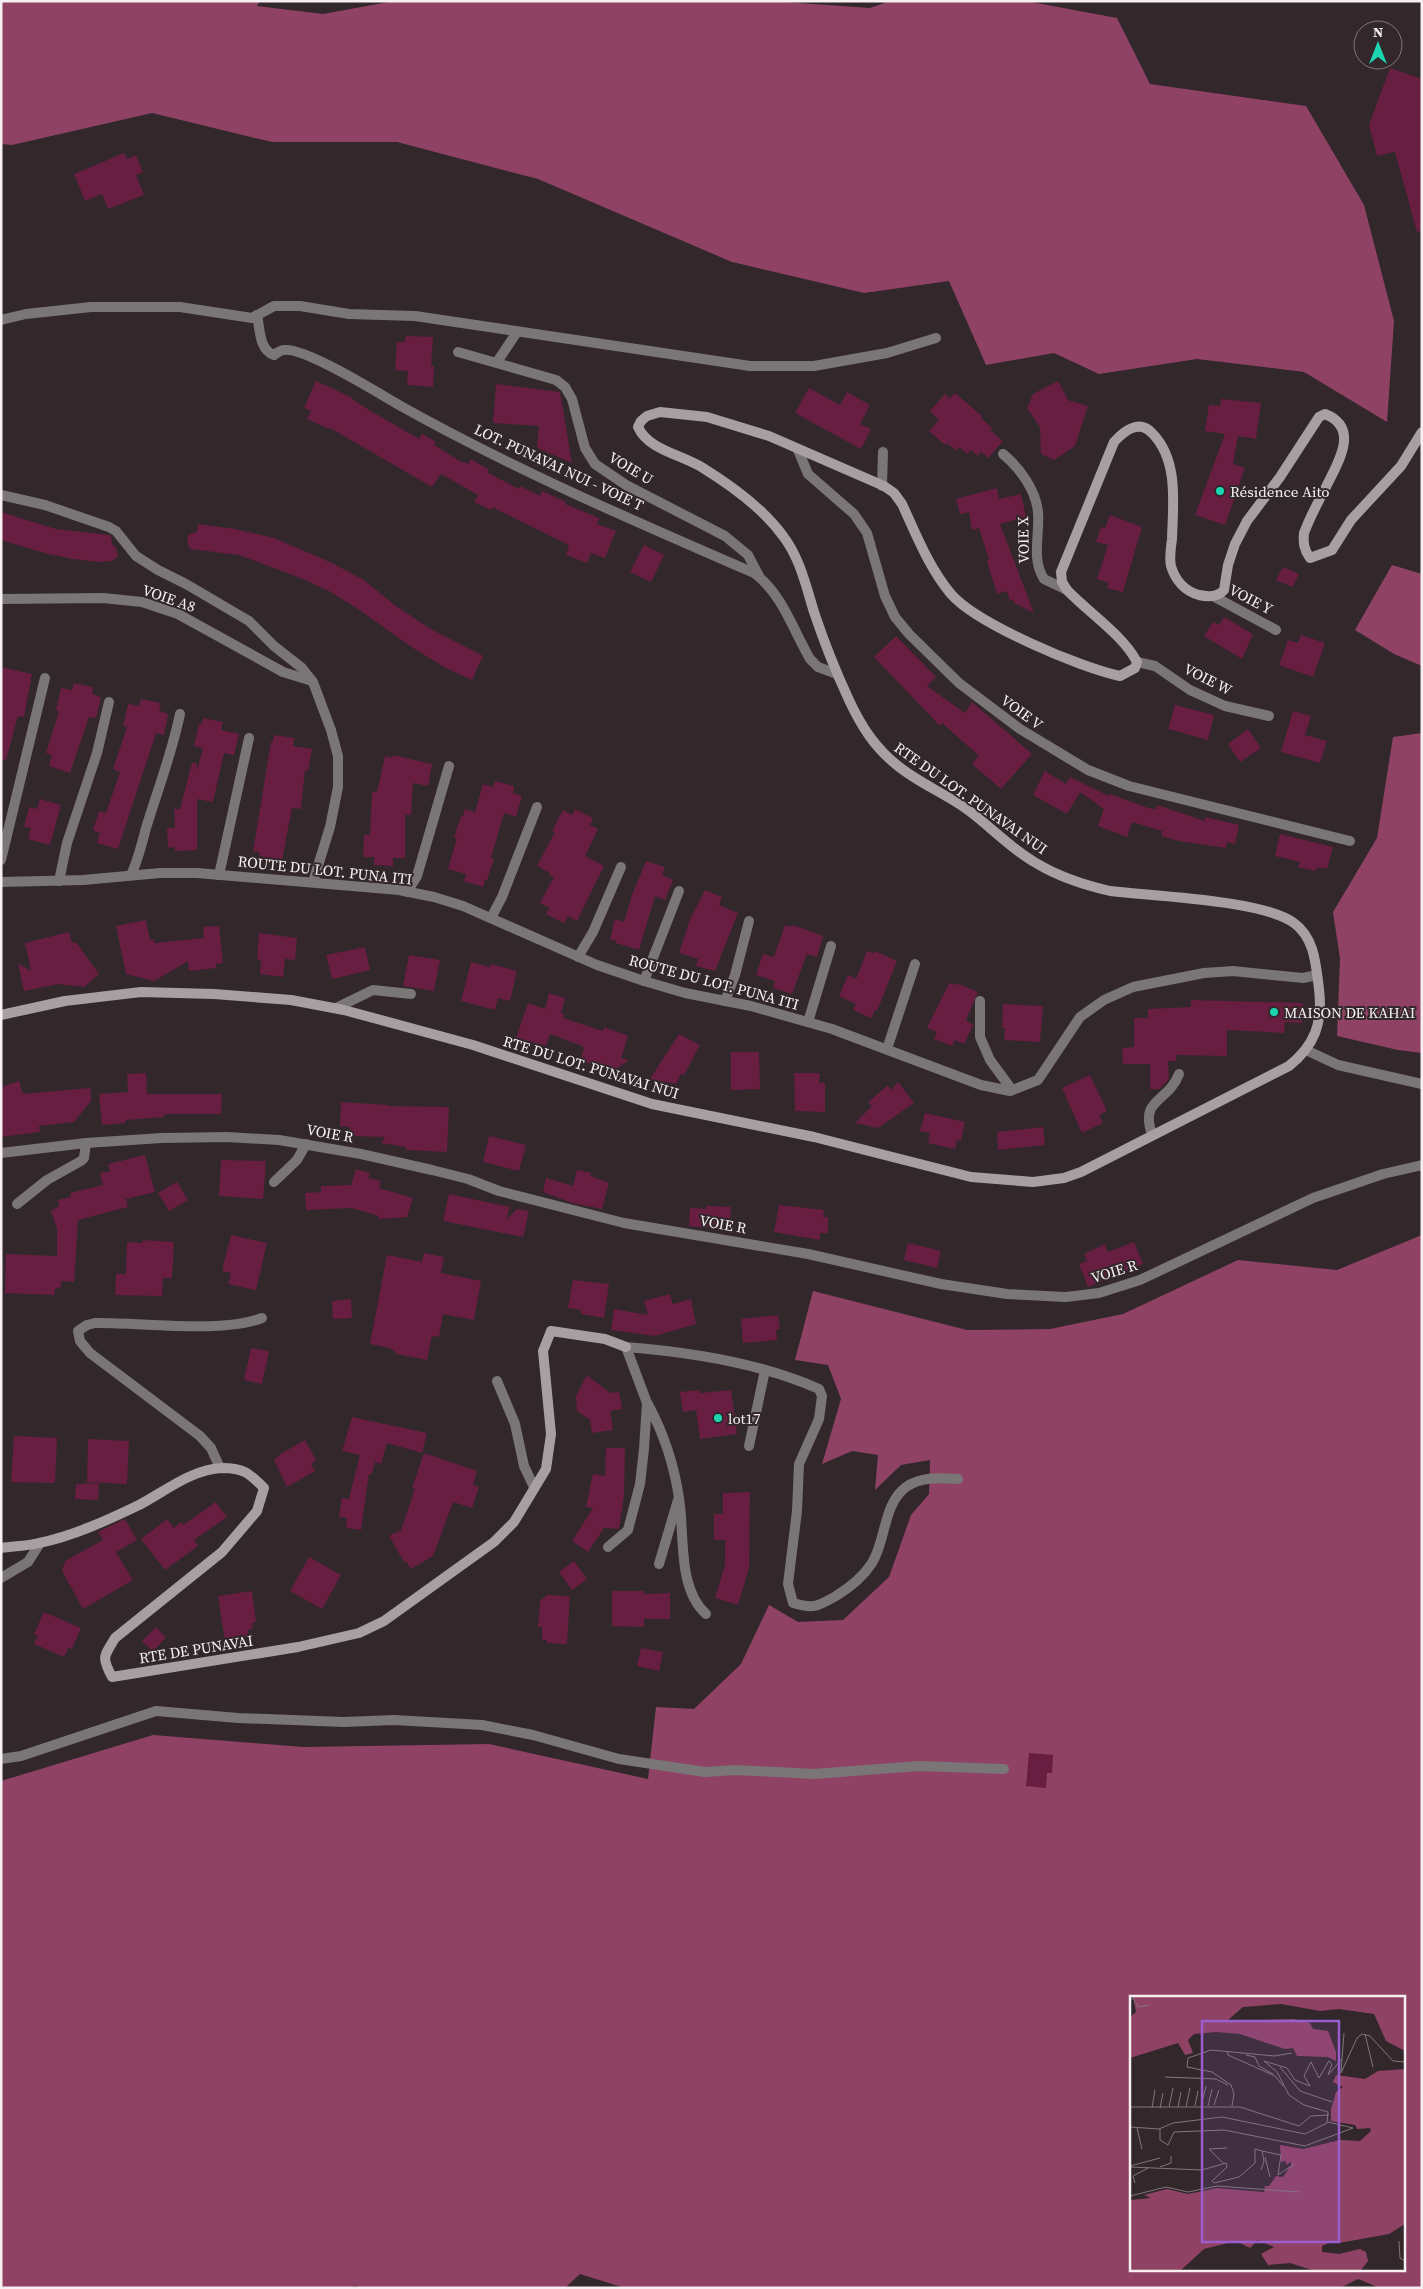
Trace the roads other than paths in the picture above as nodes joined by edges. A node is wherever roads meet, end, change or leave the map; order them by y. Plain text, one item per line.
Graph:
1 (257, 315) junction
2 (1, 320) edge
3 (517, 332) junction
4 (936, 338) dead end
5 (458, 352) dead end
6 (497, 362) junction
7 (1422, 432) edge
8 (798, 450) junction
9 (883, 452) dead end
10 (1003, 454) dead end
11 (882, 486) junction
12 (1, 495) edge
13 (760, 577) junction
14 (1067, 590) junction
15 (1213, 596) junction
16 (1, 599) edge
17 (1276, 630) dead end
18 (1137, 662) junction
19 (837, 674) junction
20 (45, 678) dead end
21 (313, 682) junction
22 (108, 702) dead end
23 (180, 714) dead end
24 (1269, 716) dead end
25 (249, 738) dead end
26 (449, 766) dead end
27 (537, 807) dead end
28 (1350, 841) dead end
29 (1, 860) edge
30 (621, 867) dead end
31 (131, 875) junction
32 (220, 875) junction
33 (59, 881) junction
34 (1, 882) edge
35 (313, 882) junction
36 (679, 890) dead end
37 (407, 892) junction
38 (491, 918) junction
39 (749, 921) dead end
40 (831, 946) dead end
41 (578, 957) junction
42 (915, 964) dead end
43 (1317, 975) junction
44 (644, 981) junction
45 (411, 994) dead end
46 (725, 1000) junction
47 (980, 1001) dead end
48 (336, 1008) junction
49 (1, 1015) edge
50 (808, 1022) junction
51 (887, 1049) junction
52 (1306, 1050) junction
53 (1179, 1074) dead end
54 (1422, 1084) edge
55 (1012, 1090) junction
56 (1152, 1134) junction
57 (86, 1143) junction
58 (306, 1144) junction
59 (1, 1153) edge
60 (1422, 1165) edge
61 (274, 1182) dead end
62 (17, 1204) dead end
63 (262, 1318) dead end
64 (626, 1347) junction
65 (765, 1370) junction
66 (497, 1381) dead end
67 (648, 1403) junction
68 (749, 1446) dead end
69 (220, 1468) junction
70 (958, 1479) dead end
71 (534, 1487) junction
72 (679, 1497) junction
73 (40, 1543) junction
74 (608, 1547) dead end
75 (1, 1548) edge
76 (659, 1564) dead end
77 (1, 1578) edge
78 (706, 1614) dead end
79 (1, 1759) edge
80 (1004, 1769) dead end

1 - 2 street
1 - 3 street
1 - 13 street, LOT. PUNAVAI NUI - VOIE T
3 - 4 street
3 - 6 street
5 - 6 street, VOIE U
6 - 13 street, VOIE U
7 - 15 main road
8 - 11 main road, RTE DU LOT. PUNAVAI NUI
8 - 19 main road, RTE DU LOT. PUNAVAI NUI
8 - 28 street, VOIE V
9 - 11 street
10 - 14 street, VOIE X
11 - 18 main road, RTE DU LOT. PUNAVAI NUI
12 - 21 street, VOIE A8
13 - 19 street, LOT. PUNAVAI NUI - VOIE T
14 - 15 main road
14 - 18 main road
15 - 17 street, VOIE Y
16 - 21 street, VOIE A8
18 - 24 street, VOIE W
19 - 43 main road, RTE DU LOT. PUNAVAI NUI
20 - 29 street
21 - 35 street, VOIE A8
22 - 33 street
23 - 31 street
25 - 32 street
26 - 37 street
27 - 38 street
30 - 41 street
31 - 32 street, ROUTE DU LOT. PUNA ITI
31 - 33 street, ROUTE DU LOT. PUNA ITI
32 - 35 street, ROUTE DU LOT. PUNA ITI
33 - 34 street, ROUTE DU LOT. PUNA ITI
35 - 37 street, ROUTE DU LOT. PUNA ITI
36 - 44 street
37 - 38 street, ROUTE DU LOT. PUNA ITI
38 - 41 street, ROUTE DU LOT. PUNA ITI
39 - 46 street
40 - 50 street
41 - 44 street, ROUTE DU LOT. PUNA ITI
42 - 51 street
43 - 52 main road, RTE DU LOT. PUNAVAI NUI
43 - 55 street
44 - 46 street, ROUTE DU LOT. PUNA ITI
45 - 48 street
46 - 50 street, ROUTE DU LOT. PUNA ITI
47 - 55 street
48 - 49 main road, RTE DU LOT. PUNAVAI NUI
48 - 56 main road, RTE DU LOT. PUNAVAI NUI
50 - 51 street, ROUTE DU LOT. PUNA ITI
51 - 55 street, ROUTE DU LOT. PUNA ITI
52 - 54 street
52 - 56 main road, RTE DU LOT. PUNAVAI NUI
53 - 56 street
57 - 58 street, VOIE R
57 - 59 street, VOIE R
57 - 62 street
58 - 60 street, VOIE R
58 - 61 street
63 - 69 street
64 - 65 street
64 - 67 street
64 - 71 main road, RTE DE PUNAVAI
65 - 68 street
65 - 70 street
66 - 71 street
67 - 72 street
67 - 74 street
69 - 71 main road, RTE DE PUNAVAI
69 - 73 main road, RTE DE PUNAVAI
72 - 76 street
72 - 78 street
73 - 75 main road, RTE DE PUNAVAI
73 - 77 street
79 - 80 street

